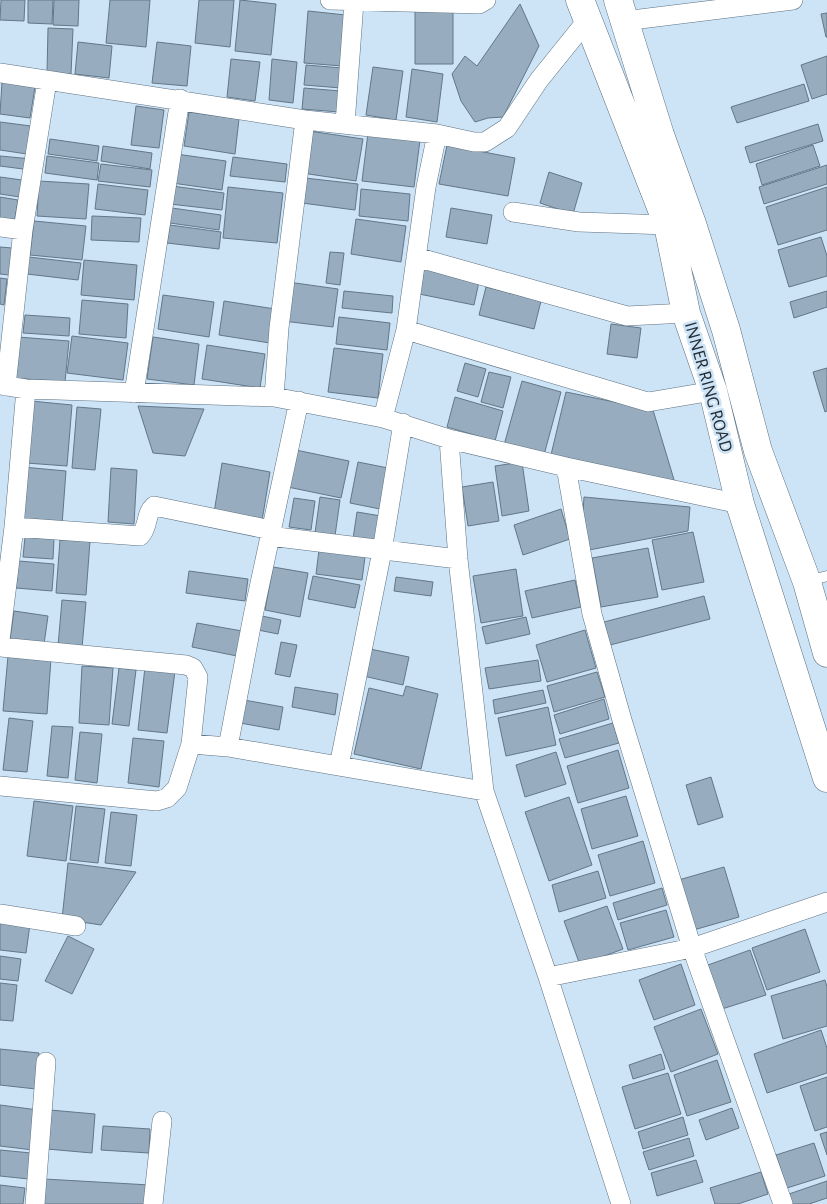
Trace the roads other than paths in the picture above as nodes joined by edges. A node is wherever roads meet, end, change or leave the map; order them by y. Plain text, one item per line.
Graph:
1 (330, 0) edge
2 (486, 0) edge
3 (793, 0) edge
4 (354, 2) junction
5 (585, 9) edge
6 (621, 11) edge
7 (0, 73) edge
8 (47, 81) junction
9 (180, 100) junction
10 (305, 120) junction
11 (345, 124) junction
12 (437, 134) junction
13 (514, 212) dead end
14 (668, 224) junction
15 (0, 227) edge
16 (23, 230) junction
17 (416, 257) junction
18 (686, 313) junction
19 (406, 330) junction
20 (3, 386) edge
21 (26, 388) junction
22 (713, 391) junction
23 (134, 393) junction
24 (274, 397) junction
25 (299, 401) junction
26 (383, 418) junction
27 (403, 423) junction
28 (449, 439) junction
29 (566, 467) junction
30 (740, 504) junction
31 (14, 527) junction
32 (270, 533) junction
33 (382, 551) junction
34 (458, 559) junction
35 (817, 579) edge
36 (0, 640) edge
37 (0, 647) edge
38 (827, 653) edge
39 (191, 744) junction
40 (228, 747) junction
41 (338, 766) junction
42 (827, 778) edge
43 (0, 786) edge
44 (484, 791) junction
45 (827, 902) edge
46 (0, 914) edge
47 (76, 926) dead end
48 (692, 948) junction
49 (548, 977) junction
50 (46, 1062) dead end
51 (162, 1121) dead end
52 (35, 1204) edge
53 (153, 1204) edge
54 (621, 1204) edge
55 (783, 1204) edge

1 - 4 street
2 - 4 street
3 - 6 street
4 - 11 street
5 - 12 street
5 - 14 highway, INNER RING ROAD
6 - 35 highway, INNER RING ROAD
7 - 8 street
8 - 9 street
8 - 16 street
9 - 10 street
9 - 23 street
10 - 11 street
10 - 24 street
11 - 12 street
12 - 17 street
13 - 14 street
14 - 18 highway, INNER RING ROAD
15 - 16 street
16 - 20 street
17 - 18 street
17 - 19 street
18 - 22 highway, INNER RING ROAD
19 - 22 street
19 - 26 street
20 - 21 street
21 - 23 street
21 - 31 street
22 - 30 highway, INNER RING ROAD
23 - 24 street
24 - 25 street
25 - 26 street
25 - 32 street
26 - 27 street
27 - 28 street
27 - 33 street
28 - 29 street
28 - 34 street
29 - 30 street
29 - 48 street
30 - 42 highway, INNER RING ROAD
31 - 32 street
31 - 36 street
32 - 33 street
32 - 40 street
33 - 34 street
33 - 41 street
34 - 44 street
35 - 38 highway, INNER RING ROAD
37 - 39 street
39 - 40 street
39 - 43 street
40 - 41 street
41 - 44 street
44 - 49 street
45 - 48 street
46 - 47 street
48 - 49 street
48 - 55 street
49 - 54 street
50 - 52 street
51 - 53 street

